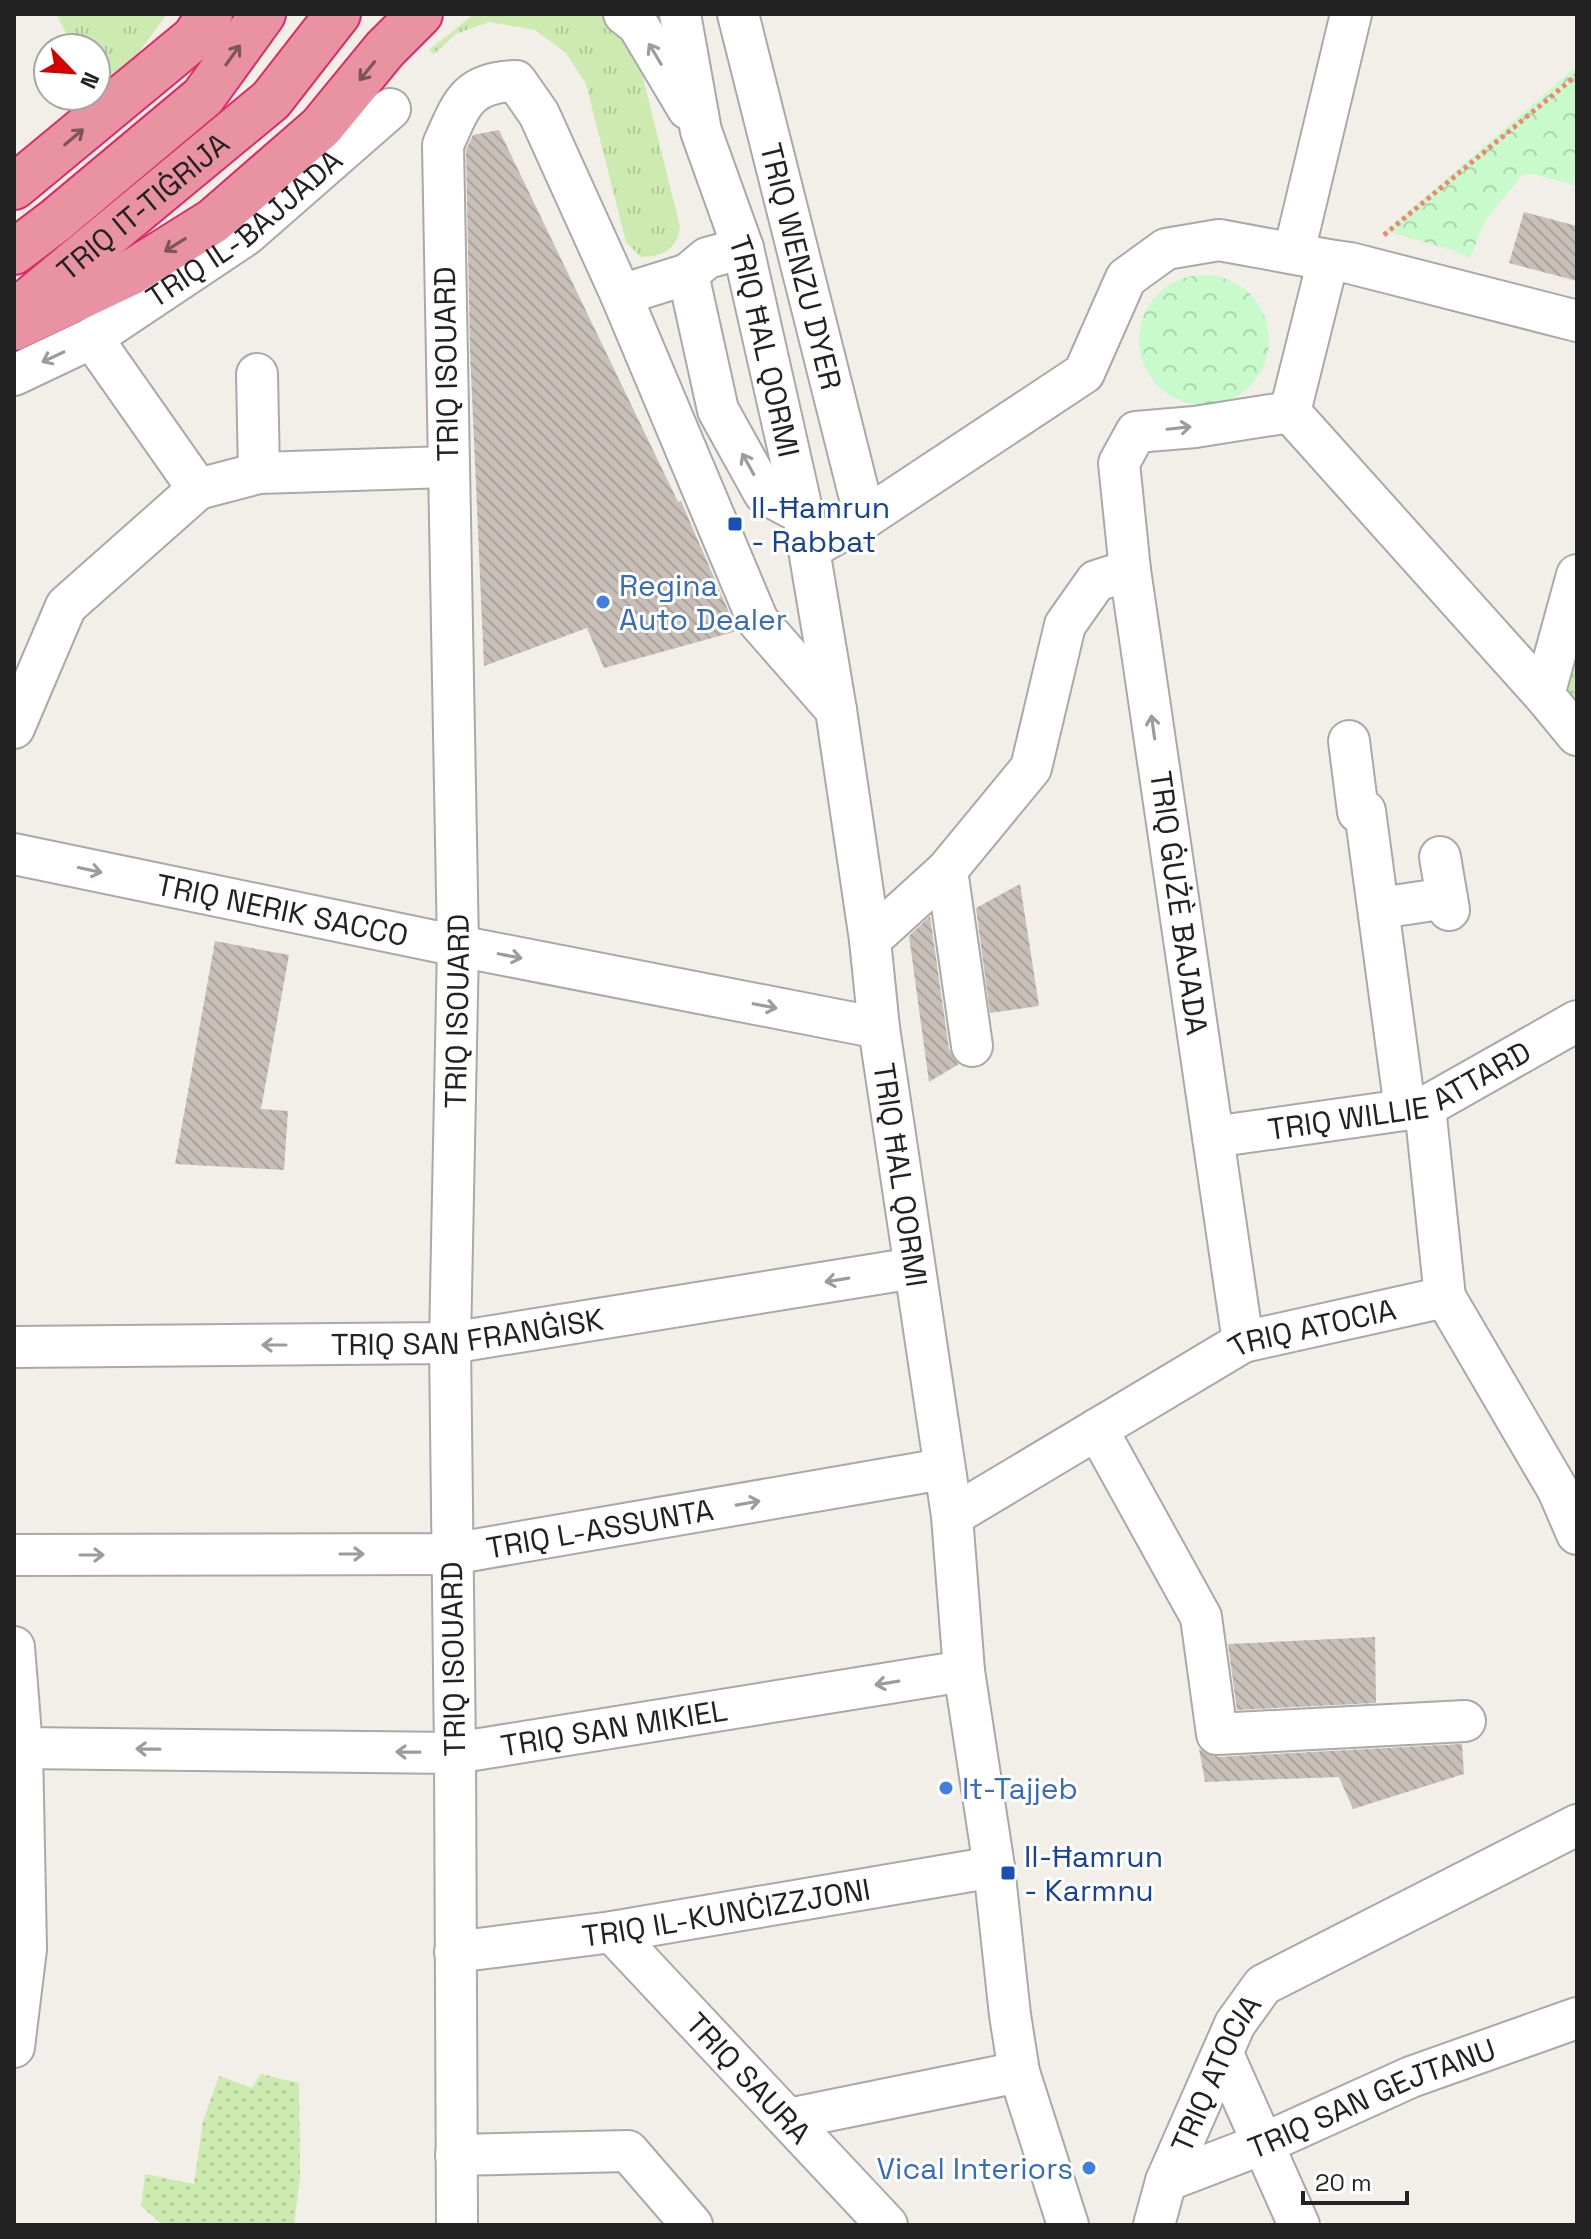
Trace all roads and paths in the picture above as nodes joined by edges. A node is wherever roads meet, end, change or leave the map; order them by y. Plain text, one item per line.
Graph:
1 (210, 14) edge
2 (263, 14) edge
3 (338, 14) edge
4 (420, 14) edge
5 (624, 14) edge
6 (680, 14) edge
7 (738, 14) edge
8 (1351, 14) edge
9 (1577, 75) edge
10 (390, 109) dead end
11 (701, 131) junction
12 (14, 187) edge
13 (743, 248) junction
14 (14, 252) edge
15 (1324, 258) junction
16 (688, 274) junction
17 (621, 295) junction
18 (14, 313) edge
19 (1577, 321) edge
20 (14, 328) edge
21 (92, 338) junction
22 (257, 374) dead end
23 (14, 375) edge
24 (1290, 412) junction
25 (448, 467) junction
26 (259, 473) junction
27 (198, 489) junction
28 (865, 518) junction
29 (806, 531) junction
30 (1130, 570) junction
31 (1577, 575) edge
32 (1544, 695) junction
33 (836, 710) junction
34 (14, 728) edge
35 (1577, 735) edge
36 (1349, 741) dead end
37 (14, 854) edge
38 (1440, 857) dead end
39 (947, 870) junction
40 (1380, 908) junction
41 (870, 940) junction
42 (458, 946) junction
43 (1577, 1021) edge
44 (879, 1028) junction
45 (972, 1046) dead end
46 (1415, 1108) junction
47 (1213, 1137) junction
48 (914, 1268) junction
49 (1445, 1297) junction
50 (1243, 1342) junction
51 (450, 1343) junction
52 (14, 1347) edge
53 (1097, 1429) junction
54 (943, 1469) junction
55 (1567, 1482) edge
56 (952, 1516) junction
57 (1577, 1534) edge
58 (451, 1554) junction
59 (14, 1555) edge
60 (14, 1647) edge
61 (964, 1671) junction
62 (1465, 1721) dead end
63 (22, 1748) junction
64 (455, 1753) junction
65 (1577, 1825) edge
66 (994, 1867) junction
67 (612, 1932) junction
68 (20, 1949) edge
69 (455, 1952) junction
70 (1577, 2018) edge
71 (14, 2047) edge
72 (1223, 2054) junction
73 (1019, 2072) junction
74 (788, 2119) junction
75 (1265, 2143) junction
76 (456, 2155) junction
77 (1166, 2181) junction
78 (457, 2225) edge
79 (692, 2225) edge
80 (887, 2225) edge
81 (1068, 2225) edge
82 (1154, 2225) edge
83 (1299, 2225) edge

12 -> 1 highway
14 -> 2 highway, TRIQ IT-TIĠRIJA
3 - 18 highway, TRIQ IT-TIĠRIJA
4 -> 20 highway
11 -> 5 street, TRIQ ĦAL QORMI
6 - 11 street, TRIQ ĦAL QORMI
7 - 28 street, TRIQ WENZU DYER
8 - 15 street
9 - 15 path
10 - 21 street, TRIQ IL-BAJJADA
11 - 13 street, TRIQ ĦAL QORMI
13 - 16 street
13 - 29 street, TRIQ ĦAL QORMI
15 - 19 street
15 - 24 street
15 - 28 street
16 - 17 street
29 -> 16 street
17 - 25 street, TRIQ ISOUARD
17 - 33 street, TRIQ ISOUARD
21 -> 23 street, TRIQ IL-BAJJADA
21 - 27 street
22 - 26 street
30 -> 24 street, TRIQ ĠUŻÈ BAJADA
24 - 32 street
25 - 26 street
25 - 42 street, TRIQ ISOUARD
26 - 27 street
27 - 34 street
28 - 29 street
29 - 33 street, TRIQ ĦAL QORMI
30 - 39 street
47 -> 30 street, TRIQ ĠUŻÈ BAJADA
31 - 32 street
32 - 35 street
33 - 41 street, TRIQ ĦAL QORMI
36 - 40 street
37 -> 42 street, TRIQ NERIK SACCO
38 - 40 street
39 - 41 street
39 - 45 street
40 - 46 street
41 - 44 street, TRIQ ĦAL QORMI
42 -> 44 street, TRIQ NERIK SACCO
42 - 51 street, TRIQ ISOUARD
43 - 46 street, TRIQ WILLIE ATTARD
44 - 48 street, TRIQ ĦAL QORMI
46 - 47 street, TRIQ WILLIE ATTARD
46 - 49 street
47 - 50 street, TRIQ ĠUŻÈ BAJADA
48 -> 51 street, TRIQ SAN FRANĠISK
48 - 54 street, TRIQ ĦAL QORMI
49 - 50 street, TRIQ ATOCIA
49 - 55 street
50 - 53 street, TRIQ ATOCIA
51 -> 52 street, TRIQ SAN FRANĠISK
51 - 58 street, TRIQ ISOUARD
53 - 56 street, TRIQ ATOCIA
53 - 62 street
54 - 56 street, TRIQ ĦAL QORMI
58 -> 54 street, TRIQ L-ASSUNTA
55 - 57 street
56 - 61 street, TRIQ ĦAL QORMI
59 -> 58 street, TRIQ L-ASSUNTA
58 - 64 street, TRIQ ISOUARD
60 - 63 street
61 -> 64 street, TRIQ SAN MIKIEL
61 - 66 street, TRIQ ĦAL QORMI
64 -> 63 street, TRIQ SAN MIKIEL
63 - 68 street
64 - 69 street, TRIQ ISOUARD
65 - 72 street, TRIQ ATOCIA
66 - 67 street, TRIQ IL-KUNĊIZZJONI
66 - 73 street, TRIQ ĦAL QORMI
67 - 69 street, TRIQ IL-KUNĊIZZJONI
67 - 74 street, TRIQ SAURA
68 - 71 street
69 - 76 street, TRIQ ISOUARD
70 - 75 street, TRIQ SAN GEJTANU
72 - 75 street
72 - 77 street, TRIQ ATOCIA
73 - 74 street
73 - 81 street, TRIQ ĦAL QORMI
74 - 80 street, TRIQ SAURA
75 - 77 street, TRIQ SAN GEJTANU
75 - 83 street
76 - 78 street, TRIQ ISOUARD
76 - 79 street
77 - 82 street, TRIQ ATOCIA

